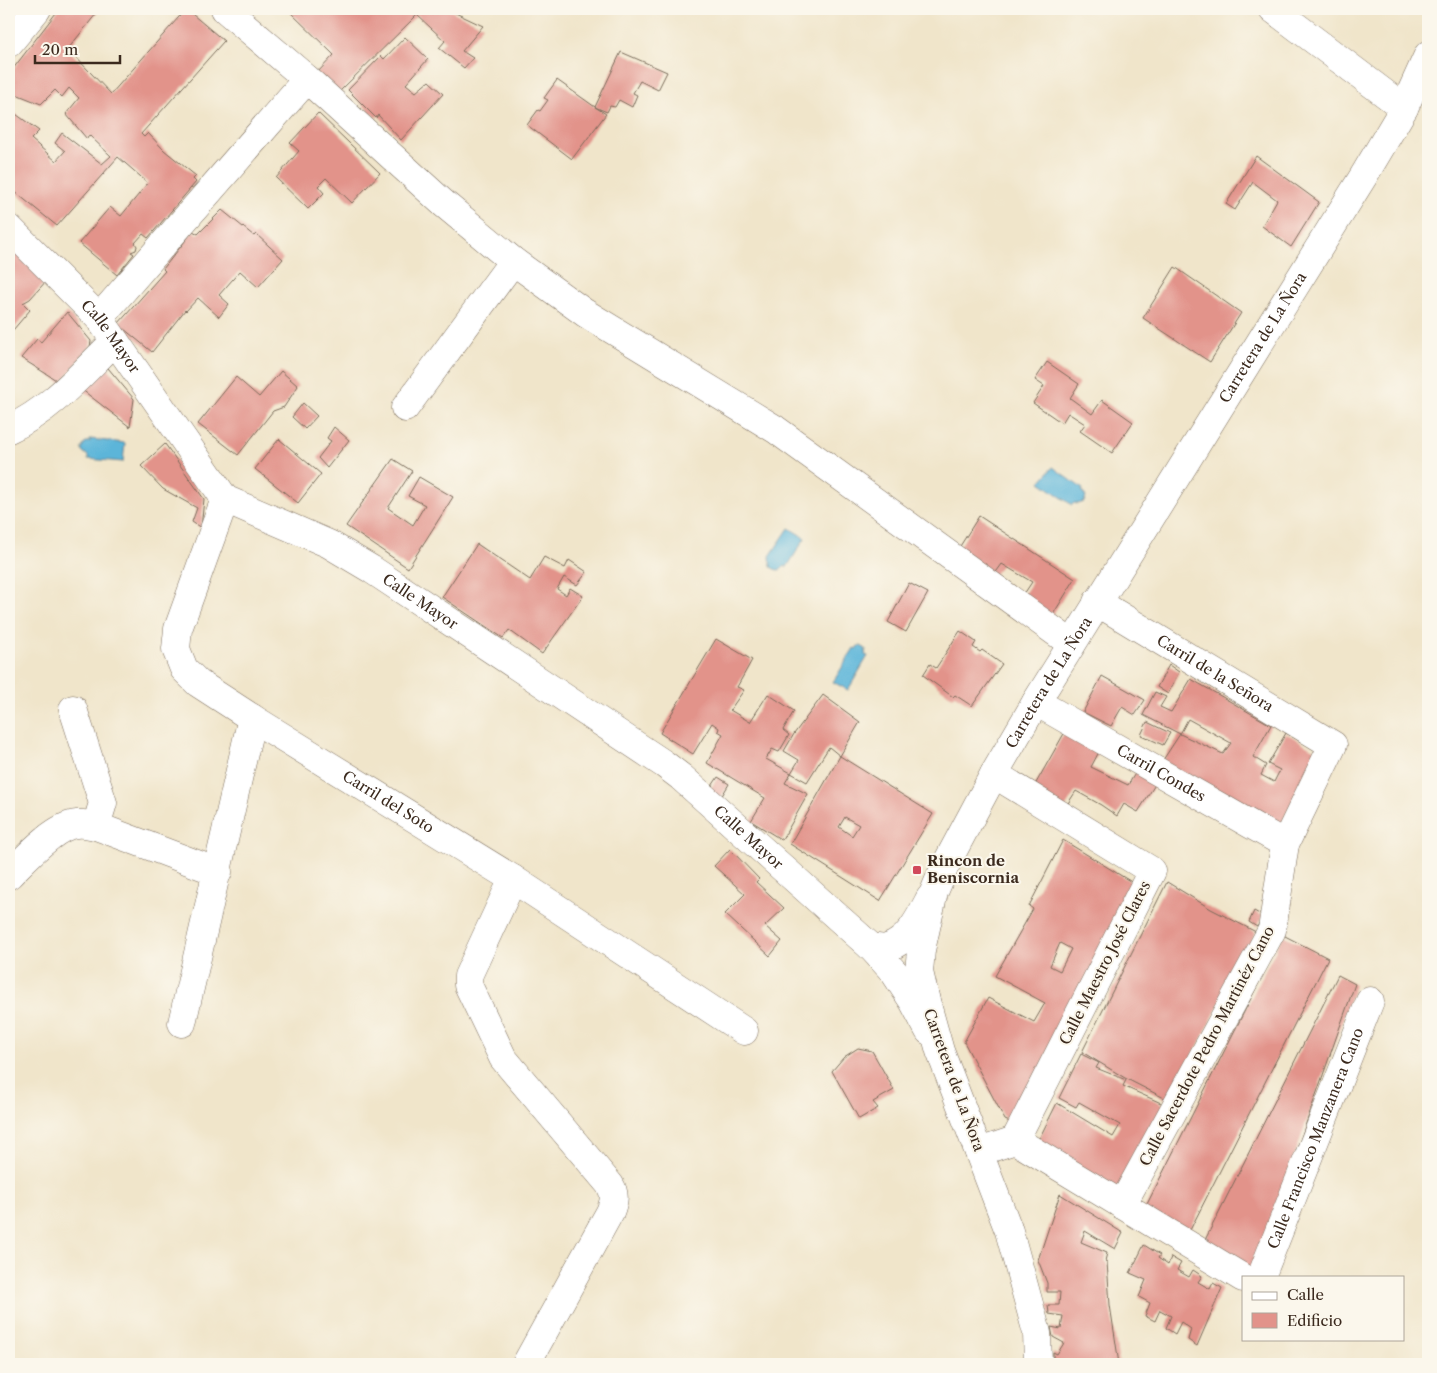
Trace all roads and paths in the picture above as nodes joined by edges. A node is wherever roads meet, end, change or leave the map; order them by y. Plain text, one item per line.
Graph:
1 (37, 9) edge
2 (225, 9) edge
3 (1273, 9) edge
4 (9, 43) edge
5 (1428, 55) edge
6 (307, 79) junction
7 (1404, 108) junction
8 (9, 228) edge
9 (513, 261) junction
10 (99, 318) junction
11 (115, 341) junction
12 (405, 408) dead end
13 (9, 429) edge
14 (225, 499) junction
15 (1097, 602) junction
16 (1072, 644) junction
17 (1036, 702) junction
18 (73, 709) dead end
19 (252, 718) junction
20 (1333, 745) joint
21 (994, 774) junction
22 (96, 826) junction
23 (1285, 844) junction
24 (218, 872) junction
25 (9, 875) edge
26 (513, 879) junction
27 (934, 892) junction
28 (871, 947) junction
29 (1370, 1001) dead end
30 (182, 1023) dead end
31 (744, 1031) dead end
32 (940, 1051) junction
33 (1015, 1140) junction
34 (979, 1152) junction
35 (1122, 1205) junction
36 (1261, 1276) edge
37 (1242, 1277) edge
38 (526, 1364) edge
39 (1038, 1364) edge

1 - 4 street
2 - 6 street
3 - 7 street
5 - 7 street, Carretera de La Ñora
6 - 9 street
6 - 10 street
7 - 15 street, Carretera de La Ñora
8 - 10 street, Calle Mayor
9 - 12 street
9 - 16 street
10 - 11 street, Calle Mayor
11 - 13 street
11 - 14 street, Calle Mayor
14 - 19 street, Carril del Soto
14 - 28 street, Calle Mayor
15 - 16 street, Carretera de La Ñora
15 - 20 street, Carril de la Señora
16 - 17 street, Carretera de La Ñora
17 - 21 street, Carretera de La Ñora
17 - 23 street, Carril Condes
18 - 22 street
19 - 24 street
19 - 26 street, Carril del Soto
20 - 23 street, Calle Sacerdote Pedro Martinéz Cano
21 - 27 street, Carretera de La Ñora
21 - 33 street, Calle Maestro José Clares
22 - 24 street
22 - 25 street
23 - 35 street, Calle Sacerdote Pedro Martinéz Cano
24 - 30 street
26 - 31 street, Carril del Soto
26 - 38 street
27 - 28 street
27 - 32 street, Carretera de La Ñora
28 - 32 street, Calle Mayor
29 - 36 street, Calle Francisco Manzanera Cano
32 - 34 street, Carretera de La Ñora
33 - 34 street
33 - 35 street
34 - 39 street, Carretera de La Ñora
35 - 37 street

